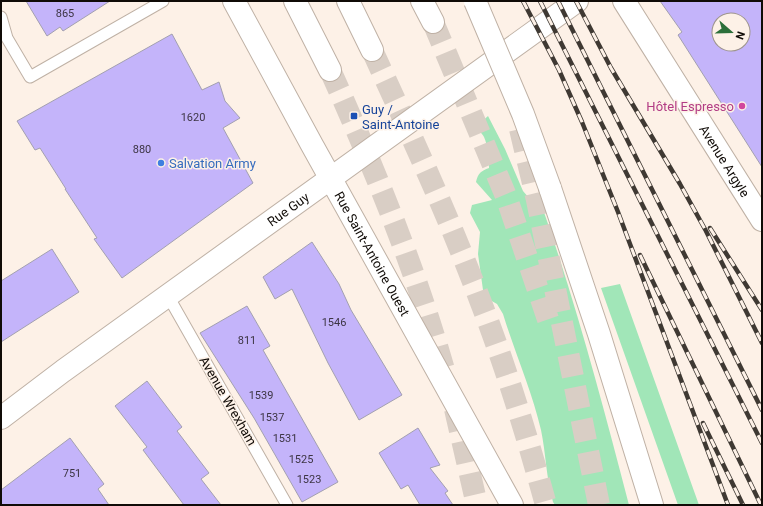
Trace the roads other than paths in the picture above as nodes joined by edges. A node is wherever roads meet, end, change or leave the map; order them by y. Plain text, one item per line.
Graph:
1 (163, 1) edge
2 (234, 1) edge
3 (295, 1) edge
4 (348, 1) edge
5 (422, 1) edge
6 (476, 1) edge
7 (577, 1) edge
8 (624, 1) edge
9 (1, 17) edge
10 (432, 22) tunnel mouth
11 (372, 50) tunnel mouth
12 (330, 70) tunnel mouth
13 (331, 179) junction
14 (762, 220) edge
15 (168, 296) junction
16 (1, 418) edge
17 (287, 505) edge
18 (512, 505) edge
19 (652, 505) edge

1 - 9 lane
2 - 13 main road, Rue Saint-Antoine Ouest
3 - 12 main road
4 - 11 main road
5 - 10 main road
6 - 19 main road, bridge
7 - 13 main road, Rue Guy
8 - 14 main road, Avenue Argyle
13 - 15 main road, Rue Guy
13 - 18 main road, Rue Saint-Antoine Ouest
15 - 16 main road, Rue Guy
15 - 17 lane, Avenue Wrexham

